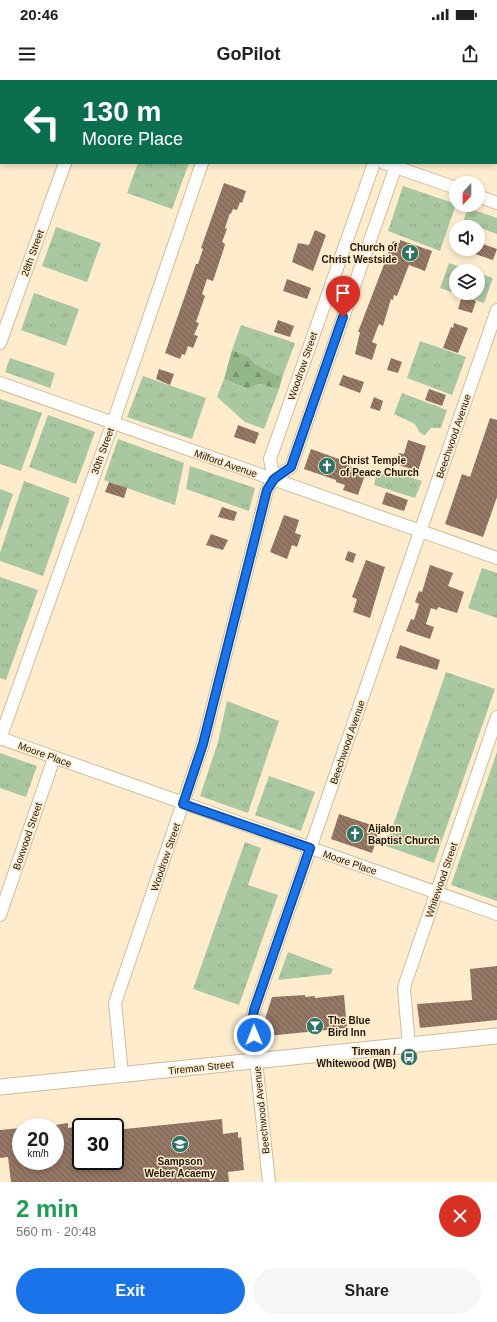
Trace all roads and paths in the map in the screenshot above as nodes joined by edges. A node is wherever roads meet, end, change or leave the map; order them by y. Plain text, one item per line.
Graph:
1 (65, 164) edge
2 (202, 164) edge
3 (374, 164) edge
4 (392, 164) edge
5 (449, 185) edge
6 (485, 199) edge
7 (497, 203) edge
8 (497, 310) edge
9 (0, 343) edge
10 (0, 383) edge
11 (113, 422) junction
12 (274, 479) junction
13 (420, 532) junction
14 (497, 558) edge
15 (497, 717) edge
16 (0, 738) edge
17 (54, 758) junction
18 (183, 804) junction
19 (310, 848) junction
20 (436, 892) junction
21 (0, 914) edge
22 (497, 914) edge
23 (497, 1036) edge
24 (409, 1045) junction
25 (256, 1061) junction
26 (122, 1074) junction
27 (0, 1087) edge
28 (269, 1182) edge

1 - 9 street, 28th Street
2 - 11 street, 30th Street
3 - 12 street, Woodrow Street
4 - 5 street
4 - 12 street, Woodrow Street
6 - 7 street
8 - 13 street, Beechwood Avenue
10 - 11 street, Milford Avenue
11 - 12 street, Milford Avenue
11 - 16 street, 30th Street
12 - 13 street, Milford Avenue
12 - 18 street, Woodrow Street
13 - 14 street, Milford Avenue
13 - 19 street, Beechwood Avenue
15 - 20 street, Whitewood Street
16 - 17 street, Moore Place
17 - 18 street, Moore Place
17 - 21 street, Boxwood Street
18 - 19 street, Moore Place
18 - 26 street, Woodrow Street
19 - 20 street, Moore Place
19 - 25 street, Beechwood Avenue
20 - 22 street, Moore Place
20 - 24 street, Whitewood Street
23 - 24 street, Tireman Street
24 - 25 street, Tireman Street
25 - 26 street, Tireman Street
25 - 28 street, Beechwood Avenue
26 - 27 street, Tireman Street

